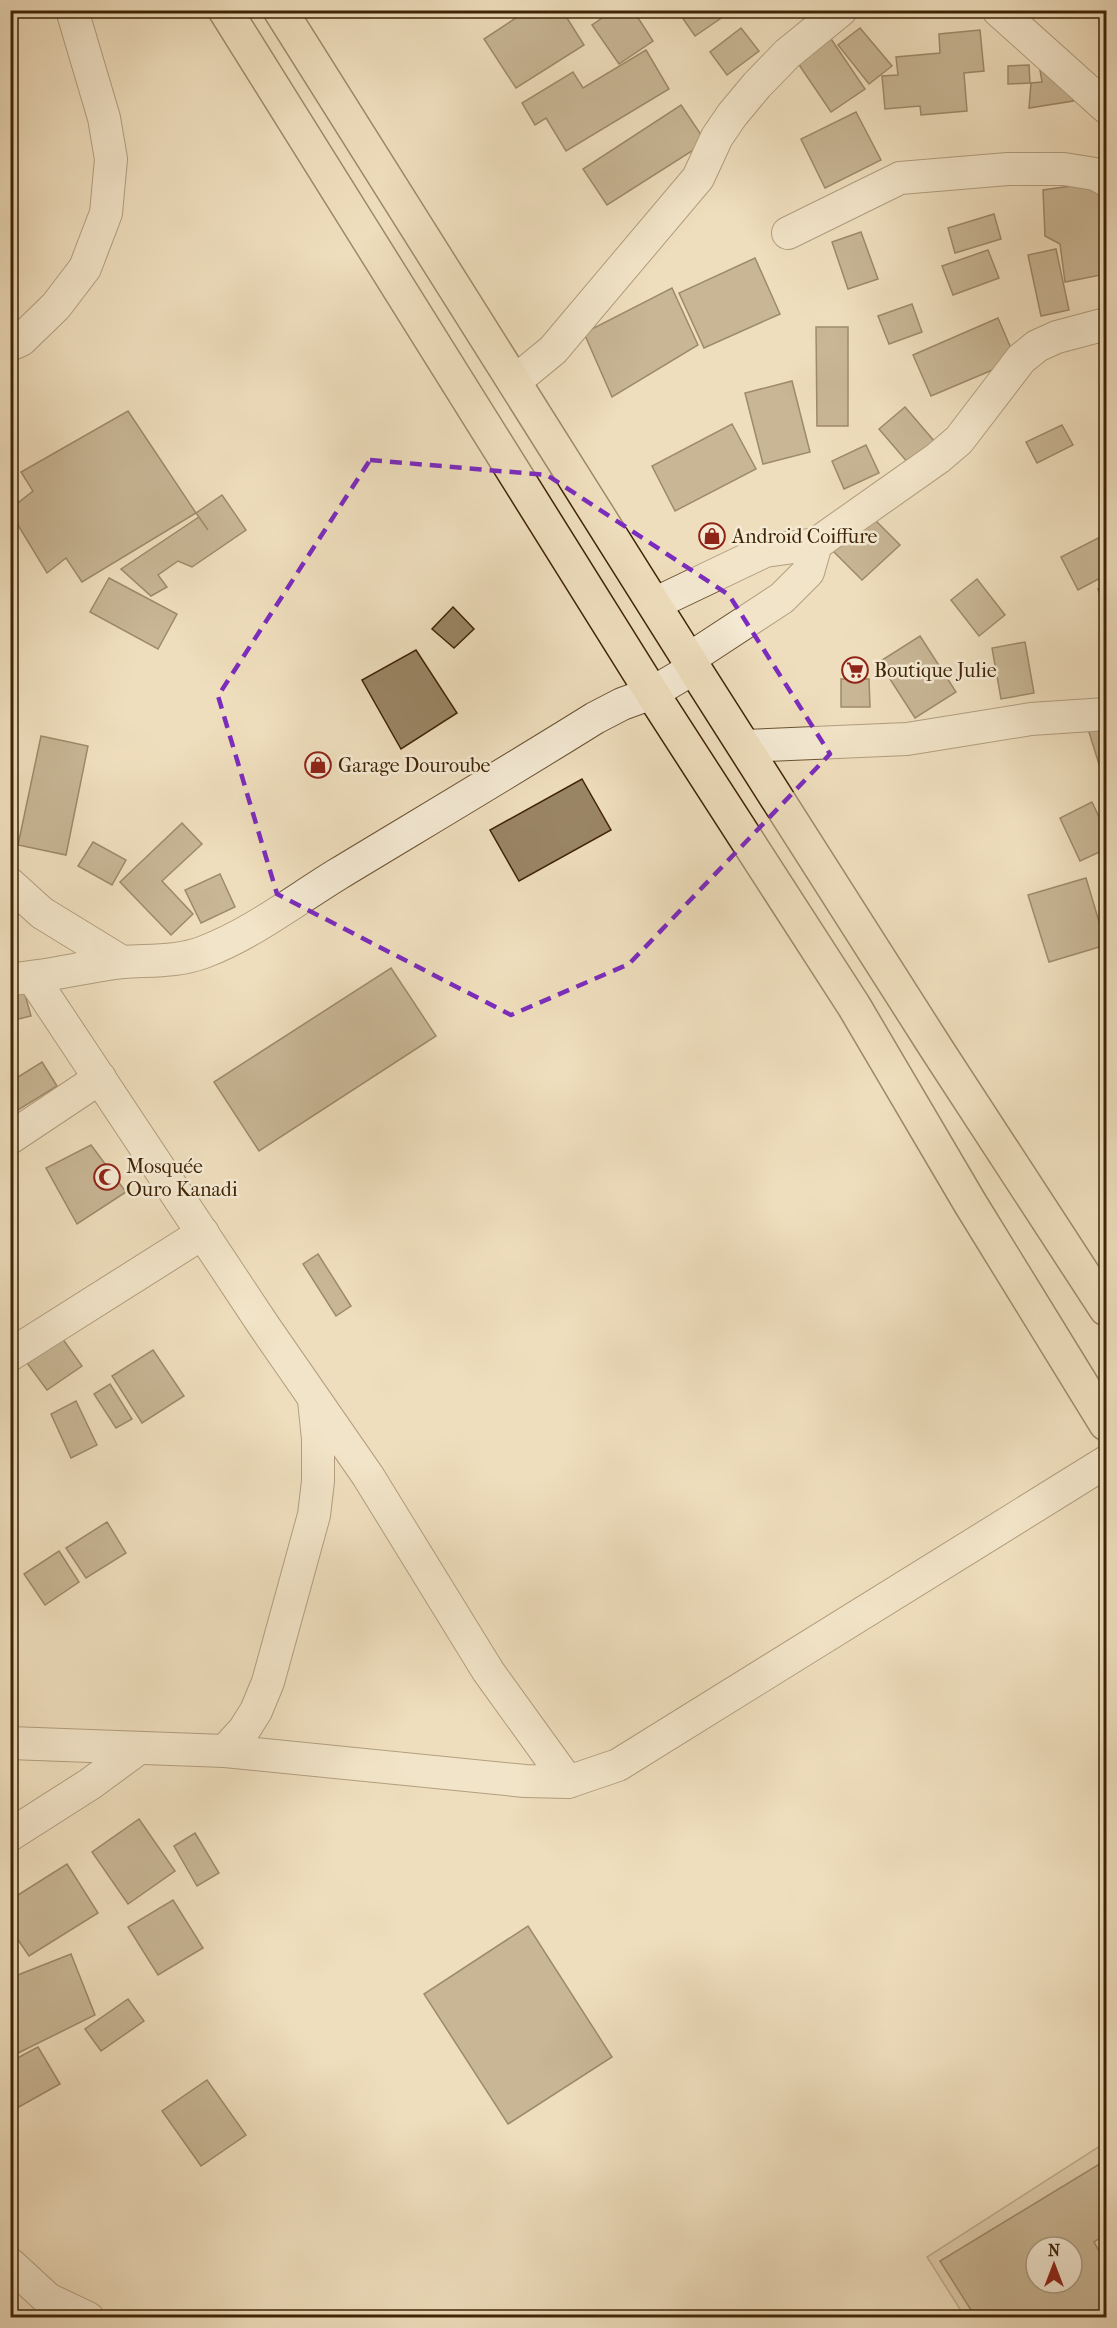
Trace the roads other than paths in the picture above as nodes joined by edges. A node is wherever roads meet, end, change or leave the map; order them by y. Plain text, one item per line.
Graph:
1 (72, 10) edge
2 (225, 10) edge
3 (280, 10) edge
4 (841, 10) edge
5 (998, 10) edge
6 (1107, 107) edge
7 (1107, 180) edge
8 (789, 233) dead end
9 (1107, 324) edge
10 (10, 345) edge
11 (514, 382) junction
12 (816, 544) junction
13 (654, 604) junction
14 (691, 664) junction
15 (652, 693) junction
16 (1107, 714) edge
17 (744, 746) junction
18 (10, 884) edge
19 (122, 962) junction
20 (22, 978) edge
21 (100, 1078) junction
22 (10, 1138) edge
23 (203, 1233) junction
24 (1107, 1309) edge
25 (10, 1355) edge
26 (314, 1399) junction
27 (1107, 1424) edge
28 (1107, 1462) edge
29 (10, 1743) edge
30 (139, 1748) junction
31 (225, 1751) junction
32 (568, 1782) junction
33 (10, 1835) edge
34 (10, 2264) edge
35 (88, 2318) edge

1 - 10 street
2 - 15 main road
3 - 11 main road
4 - 11 street
5 - 6 street
7 - 8 street
9 - 12 street
11 - 13 main road
12 - 13 street
12 - 14 street
13 - 14 main road
14 - 15 street
14 - 17 main road
15 - 19 street
15 - 27 main road
16 - 17 street
17 - 24 main road
18 - 19 street
19 - 20 street
20 - 21 street
21 - 22 street
21 - 23 street
23 - 25 street
23 - 26 street
26 - 31 street
26 - 32 street
28 - 32 street
29 - 30 street
30 - 31 street
30 - 33 street
31 - 32 street
34 - 35 street

